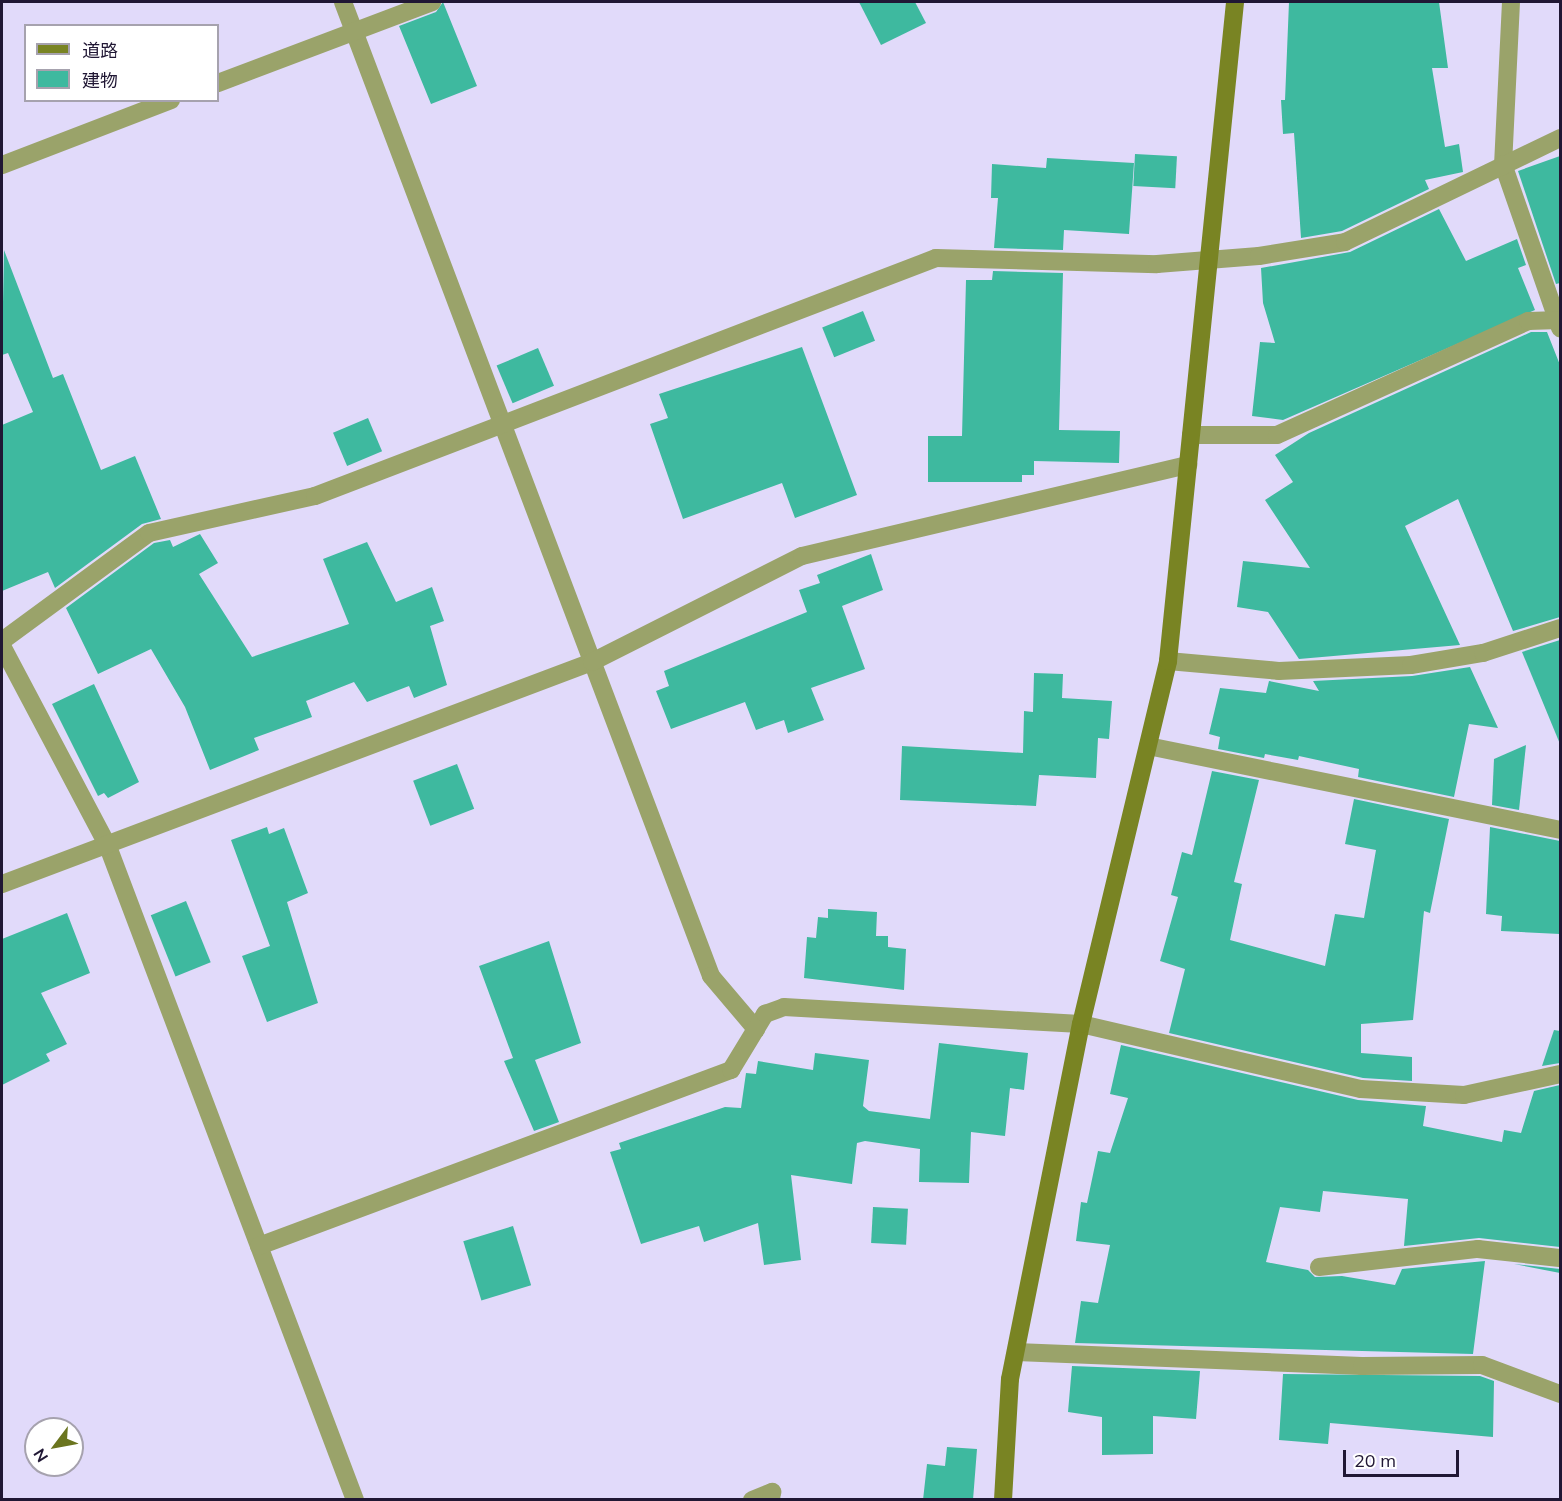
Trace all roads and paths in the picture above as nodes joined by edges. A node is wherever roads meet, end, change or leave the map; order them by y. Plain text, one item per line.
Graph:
1 (343, 2) edge
2 (432, 2) edge
3 (1235, 2) edge
4 (1510, 2) edge
5 (354, 31) junction
6 (219, 83) edge
7 (166, 102) edge
8 (1560, 138) edge
9 (1503, 164) junction
10 (2, 165) edge
11 (1209, 256) junction
12 (1559, 323) edge
13 (503, 424) junction
14 (1191, 435) junction
15 (1188, 465) junction
16 (1560, 628) edge
17 (2, 640) edge
18 (2, 646) edge
19 (592, 662) junction
20 (1168, 662) junction
21 (1148, 746) junction
22 (1560, 830) edge
23 (107, 844) junction
24 (2, 884) edge
25 (1080, 1024) junction
26 (756, 1029) junction
27 (1560, 1074) edge
28 (259, 1246) junction
29 (1560, 1258) edge
30 (1319, 1267) dead end
31 (1016, 1352) junction
32 (1560, 1394) edge
33 (355, 1500) edge
34 (752, 1500) edge
35 (771, 1500) edge
36 (1003, 1500) edge

1 - 5 street
2 - 5 street
3 - 11 street
4 - 9 street
5 - 6 street
5 - 13 street
7 - 10 street
8 - 9 street
9 - 11 street
9 - 12 street
11 - 13 street
11 - 14 street
12 - 14 street
13 - 17 street
13 - 19 street
14 - 15 street
15 - 19 street
15 - 20 street
16 - 20 street
18 - 23 street
19 - 23 street
19 - 26 street
20 - 21 street
21 - 22 street
21 - 25 street
23 - 24 street
23 - 28 street
25 - 26 street
25 - 27 street
25 - 31 street
26 - 28 street
28 - 33 street
29 - 30 street
31 - 32 street
31 - 36 street
34 - 35 street

